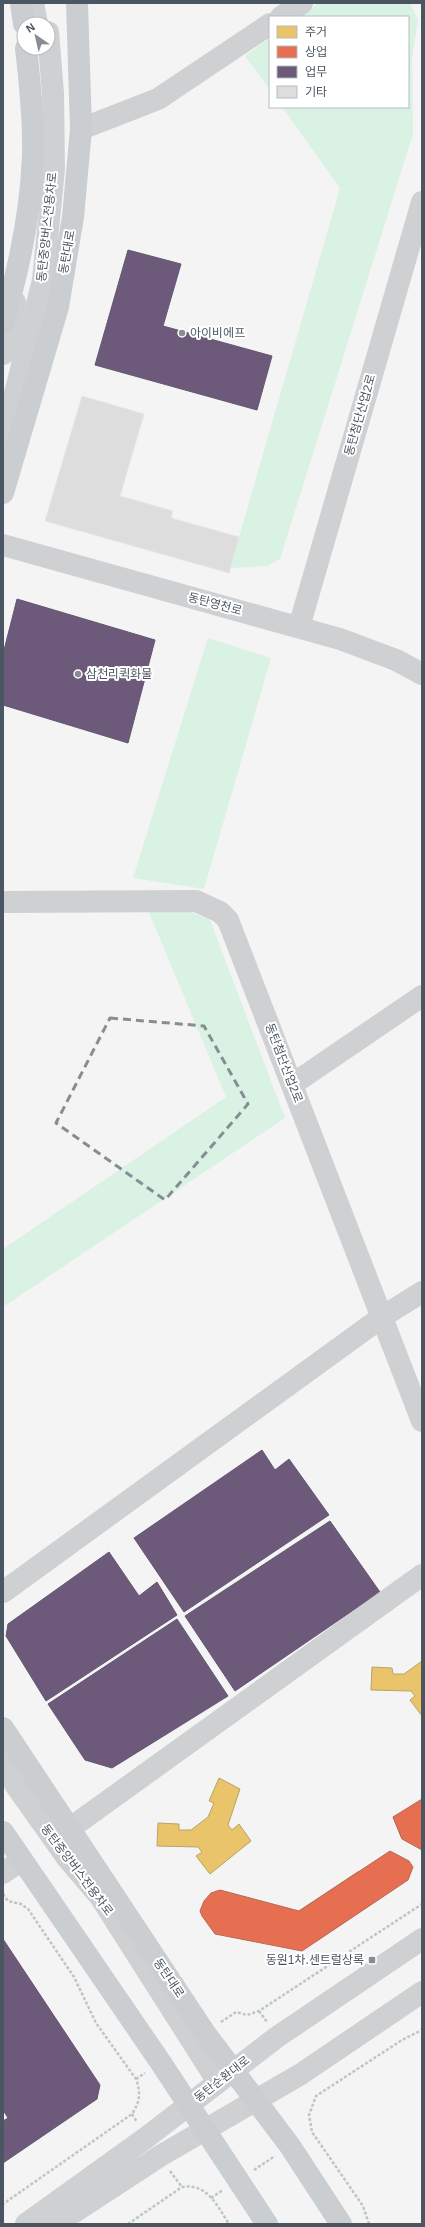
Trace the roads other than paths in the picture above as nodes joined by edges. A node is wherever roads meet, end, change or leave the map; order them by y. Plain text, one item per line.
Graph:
1 (21, 3) edge
2 (33, 3) edge
3 (43, 3) edge
4 (77, 3) edge
5 (302, 3) edge
6 (23, 16) edge
7 (35, 16) edge
8 (45, 16) edge
9 (282, 16) edge
10 (269, 25) edge
11 (27, 56) edge
12 (38, 56) edge
13 (50, 56) edge
14 (81, 129) junction
15 (422, 202) edge
16 (3, 323) edge
17 (3, 354) edge
18 (3, 442) edge
19 (3, 493) edge
20 (3, 546) edge
21 (299, 627) junction
22 (422, 674) edge
23 (3, 902) edge
24 (422, 996) edge
25 (293, 1084) junction
26 (422, 1292) edge
27 (382, 1317) junction
28 (422, 1421) edge
29 (422, 1575) edge
30 (3, 1592) edge
31 (3, 1728) edge
32 (3, 1758) edge
33 (69, 1829) junction
34 (3, 1832) edge
35 (22, 1860) junction
36 (3, 1873) edge
37 (422, 1939) edge
38 (422, 1992) edge
39 (226, 2076) junction
40 (256, 2100) junction
41 (188, 2105) junction
42 (204, 2130) junction
43 (26, 2224) edge
44 (56, 2224) edge
45 (267, 2224) edge
46 (341, 2224) edge

1 - 6 main road
2 - 7 street
3 - 8 street
4 - 14 main road, 동탄대로
5 - 9 street
10 - 14 street
11 - 16 main road
12 - 17 street
13 - 18 street, 동탄중앙버스전용차로
14 - 19 main road, 동탄대로
15 - 21 street, 동탄첨단산업2로
20 - 21 street, 동탄영천로
21 - 22 street, 동탄영천로
23 - 25 street, 동탄첨단산업2로
24 - 25 street
25 - 27 street, 동탄첨단산업2로
26 - 27 street
27 - 28 street, 동탄첨단산업2로
27 - 30 street
29 - 33 street
31 - 33 main road, 동탄대로
32 - 39 street, 동탄중앙버스전용차로
33 - 39 main road, 동탄대로
34 - 35 main road
35 - 36 street
35 - 41 main road
37 - 39 street, 동탄순환대로
38 - 40 street
39 - 40 main road, 동탄대로
39 - 41 street, 동탄순환대로
40 - 42 street
40 - 46 main road, 동탄대로
41 - 42 main road
41 - 43 street, 동탄순환대로
42 - 44 street
42 - 45 main road

